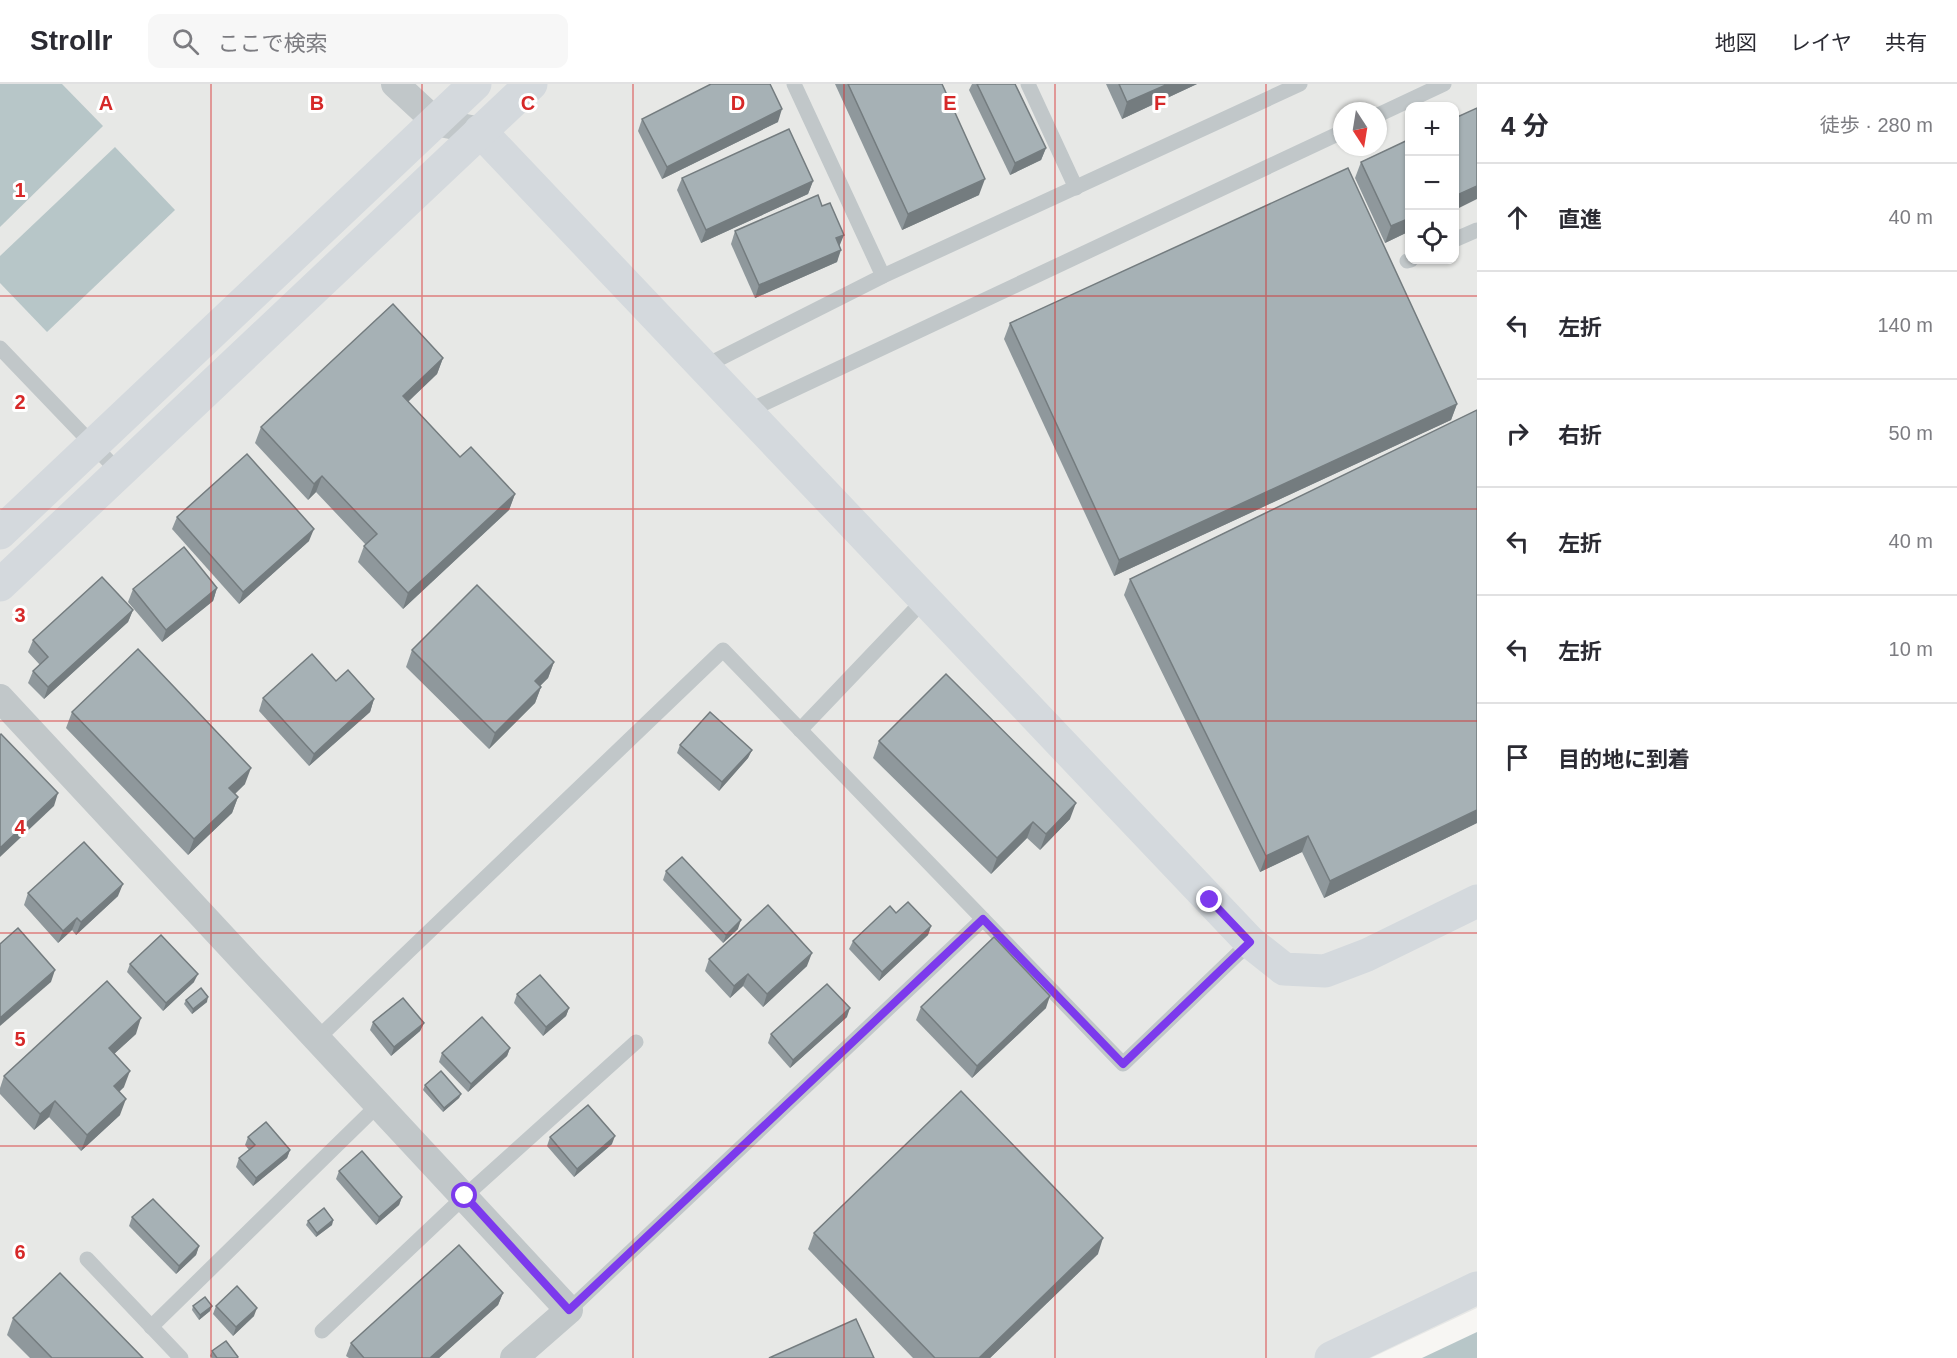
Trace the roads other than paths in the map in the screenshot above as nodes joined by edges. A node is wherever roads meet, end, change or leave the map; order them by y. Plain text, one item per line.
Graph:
1 (395, 84) edge
2 (475, 84) edge
3 (531, 84) edge
4 (794, 84) edge
5 (1028, 84) edge
6 (1300, 84) edge
7 (1444, 84) edge
8 (1387, 111) edge
9 (436, 122) junction
10 (480, 131) junction
11 (1333, 136) edge
12 (1076, 188) junction
13 (1476, 232) edge
14 (1459, 238) edge
15 (883, 276) junction
16 (0, 348) edge
17 (705, 366) junction
18 (748, 411) junction
19 (93, 445) junction
20 (119, 472) junction
21 (0, 533) edge
22 (0, 585) edge
23 (924, 600) junction
24 (0, 698) edge
25 (800, 730) junction
26 (1477, 901) edge
27 (983, 919) junction
28 (1250, 942) junction
29 (318, 1038) junction
30 (636, 1042) dead end
31 (379, 1104) junction
32 (465, 1196) junction
33 (87, 1260) dead end
34 (1477, 1288) edge
35 (569, 1310) junction
36 (152, 1327) junction
37 (322, 1331) dead end
38 (181, 1358) edge
39 (514, 1358) edge
40 (1331, 1358) edge

1 - 9 street
2 - 9 street
3 - 10 street
4 - 15 lane
5 - 12 lane
6 - 12 lane
7 - 8 lane
9 - 10 street
9 - 19 street
10 - 17 street
10 - 20 street
11 - 18 lane
12 - 15 lane
13 - 14 lane
15 - 17 lane
16 - 19 lane
17 - 18 street
18 - 23 street
19 - 20 lane
19 - 21 street
20 - 22 street
23 - 25 lane
23 - 28 street
24 - 29 street
25 - 27 lane
25 - 29 lane
26 - 28 street
27 - 28 lane
27 - 35 lane
29 - 31 street
30 - 32 lane
31 - 32 street
31 - 36 lane
32 - 35 street
32 - 37 lane
33 - 36 lane
34 - 40 street
35 - 39 street
36 - 38 lane

